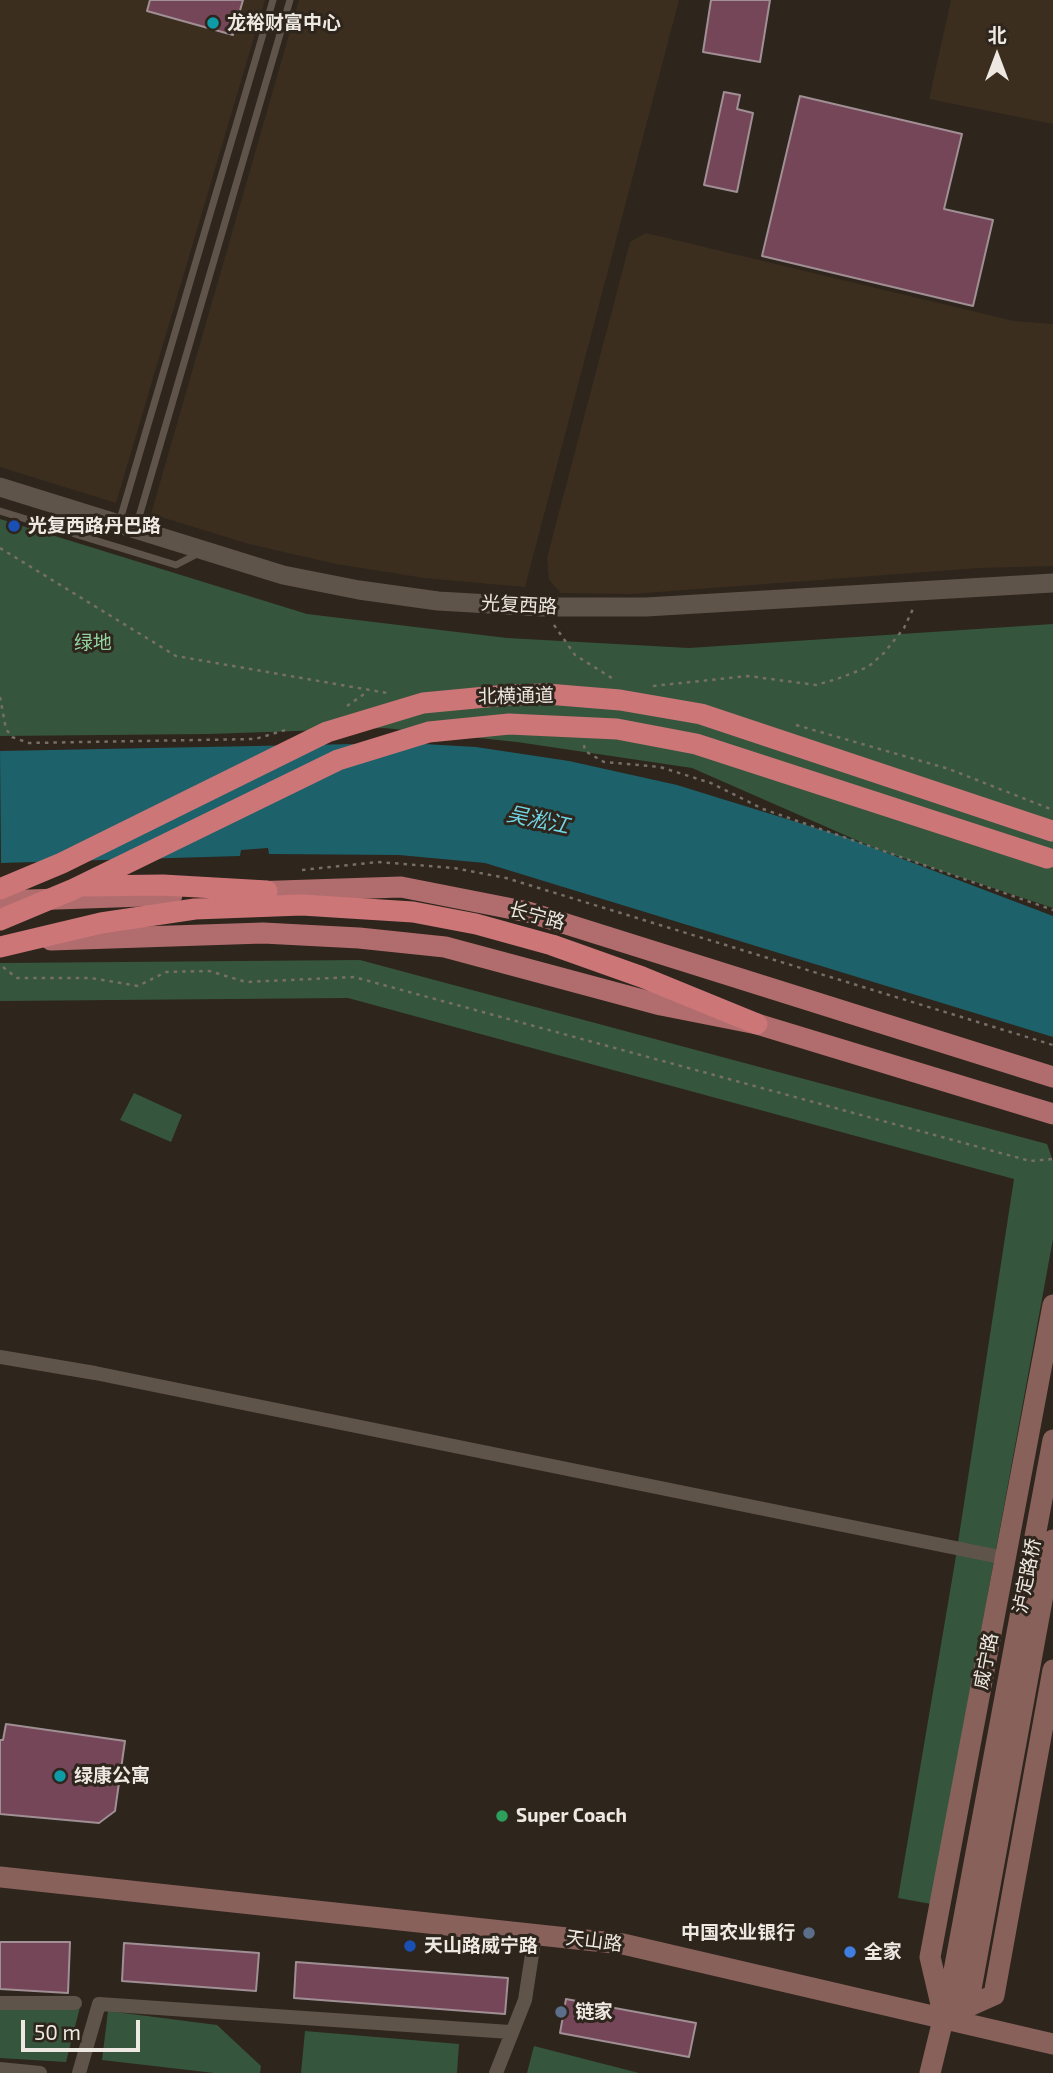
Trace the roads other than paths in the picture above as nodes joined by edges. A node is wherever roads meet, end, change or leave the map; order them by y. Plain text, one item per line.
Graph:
1 (274, 0) edge
2 (290, 0) edge
3 (0, 488) edge
4 (54, 505) junction
5 (0, 511) edge
6 (48, 526) junction
7 (127, 528) junction
8 (203, 551) junction
9 (1053, 583) edge
10 (1052, 831) edge
11 (1047, 858) dead end
12 (0, 888) edge
13 (267, 891) junction
14 (0, 901) edge
15 (0, 920) edge
16 (1, 952) edge
17 (757, 1024) junction
18 (1053, 1077) edge
19 (1053, 1114) edge
20 (1053, 1305) edge
21 (0, 1357) edge
22 (1053, 1440) edge
23 (1053, 1540) edge
24 (1005, 1558) junction
25 (1053, 1670) edge
26 (1010, 1714) junction
27 (1048, 1719) edge
28 (0, 1877) edge
29 (535, 1935) junction
30 (0, 2003) edge
31 (75, 2003) dead end
32 (944, 2017) junction
33 (510, 2032) junction
34 (1053, 2044) edge
35 (0, 2069) edge
36 (40, 2073) edge
37 (79, 2073) edge
38 (496, 2073) edge
39 (930, 2073) edge

1 - 7 lane
2 - 7 lane
3 - 4 street, 光复西路
4 - 6 lane
4 - 7 street, 光复西路
5 - 6 lane
6 - 8 lane
7 - 8 street, 光复西路
8 - 9 street, 光复西路
10 - 12 highway, 北横通道
11 - 15 highway, 北横通道
12 - 13 highway
13 - 14 main road, 长宁路
13 - 18 main road, 长宁路
16 - 17 main road
16 - 17 highway
17 - 19 main road
20 - 24 main road, 威宁路
21 - 24 street
22 - 26 main road, 泸定路桥
23 - 26 main road, 泸定路桥
24 - 32 main road, 威宁路
25 - 27 main road
26 - 32 main road, 威宁路
27 - 32 main road
28 - 29 main road, 天山路
29 - 32 main road, 天山路
29 - 33 street
30 - 31 street
32 - 34 main road, 天山路
32 - 39 main road, 威宁路
33 - 37 street
33 - 38 street
35 - 36 street

